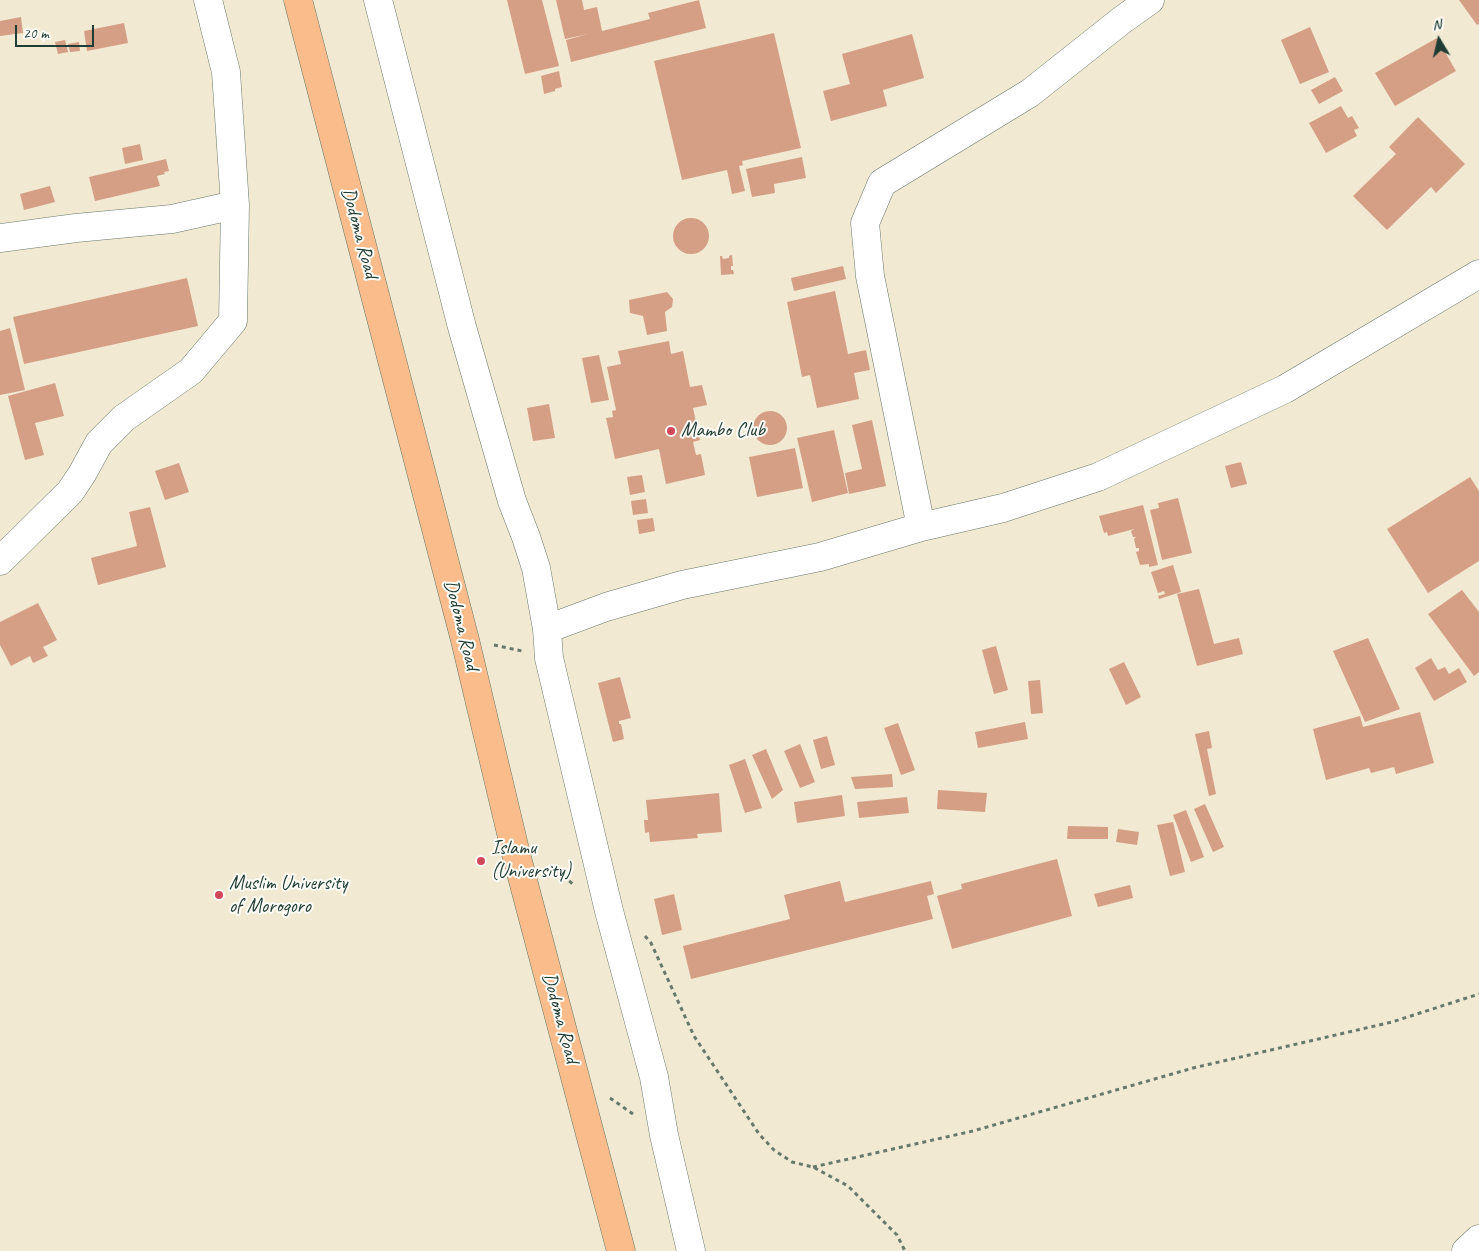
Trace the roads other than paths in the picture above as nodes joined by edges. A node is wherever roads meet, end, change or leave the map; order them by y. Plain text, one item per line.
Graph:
1 (208, 0) edge
2 (298, 0) edge
3 (378, 0) edge
4 (1150, 0) edge
5 (235, 205) junction
6 (0, 238) edge
7 (1479, 274) edge
8 (922, 527) junction
9 (0, 561) edge
10 (546, 629) junction
11 (1479, 1239) edge
12 (621, 1251) edge
13 (691, 1251) edge
14 (1466, 1251) edge

1 - 5 street
2 - 12 highway, Dodoma Road
3 - 10 street
4 - 8 street
5 - 6 street
5 - 9 street
7 - 8 street
8 - 10 street
10 - 13 street
11 - 14 street

